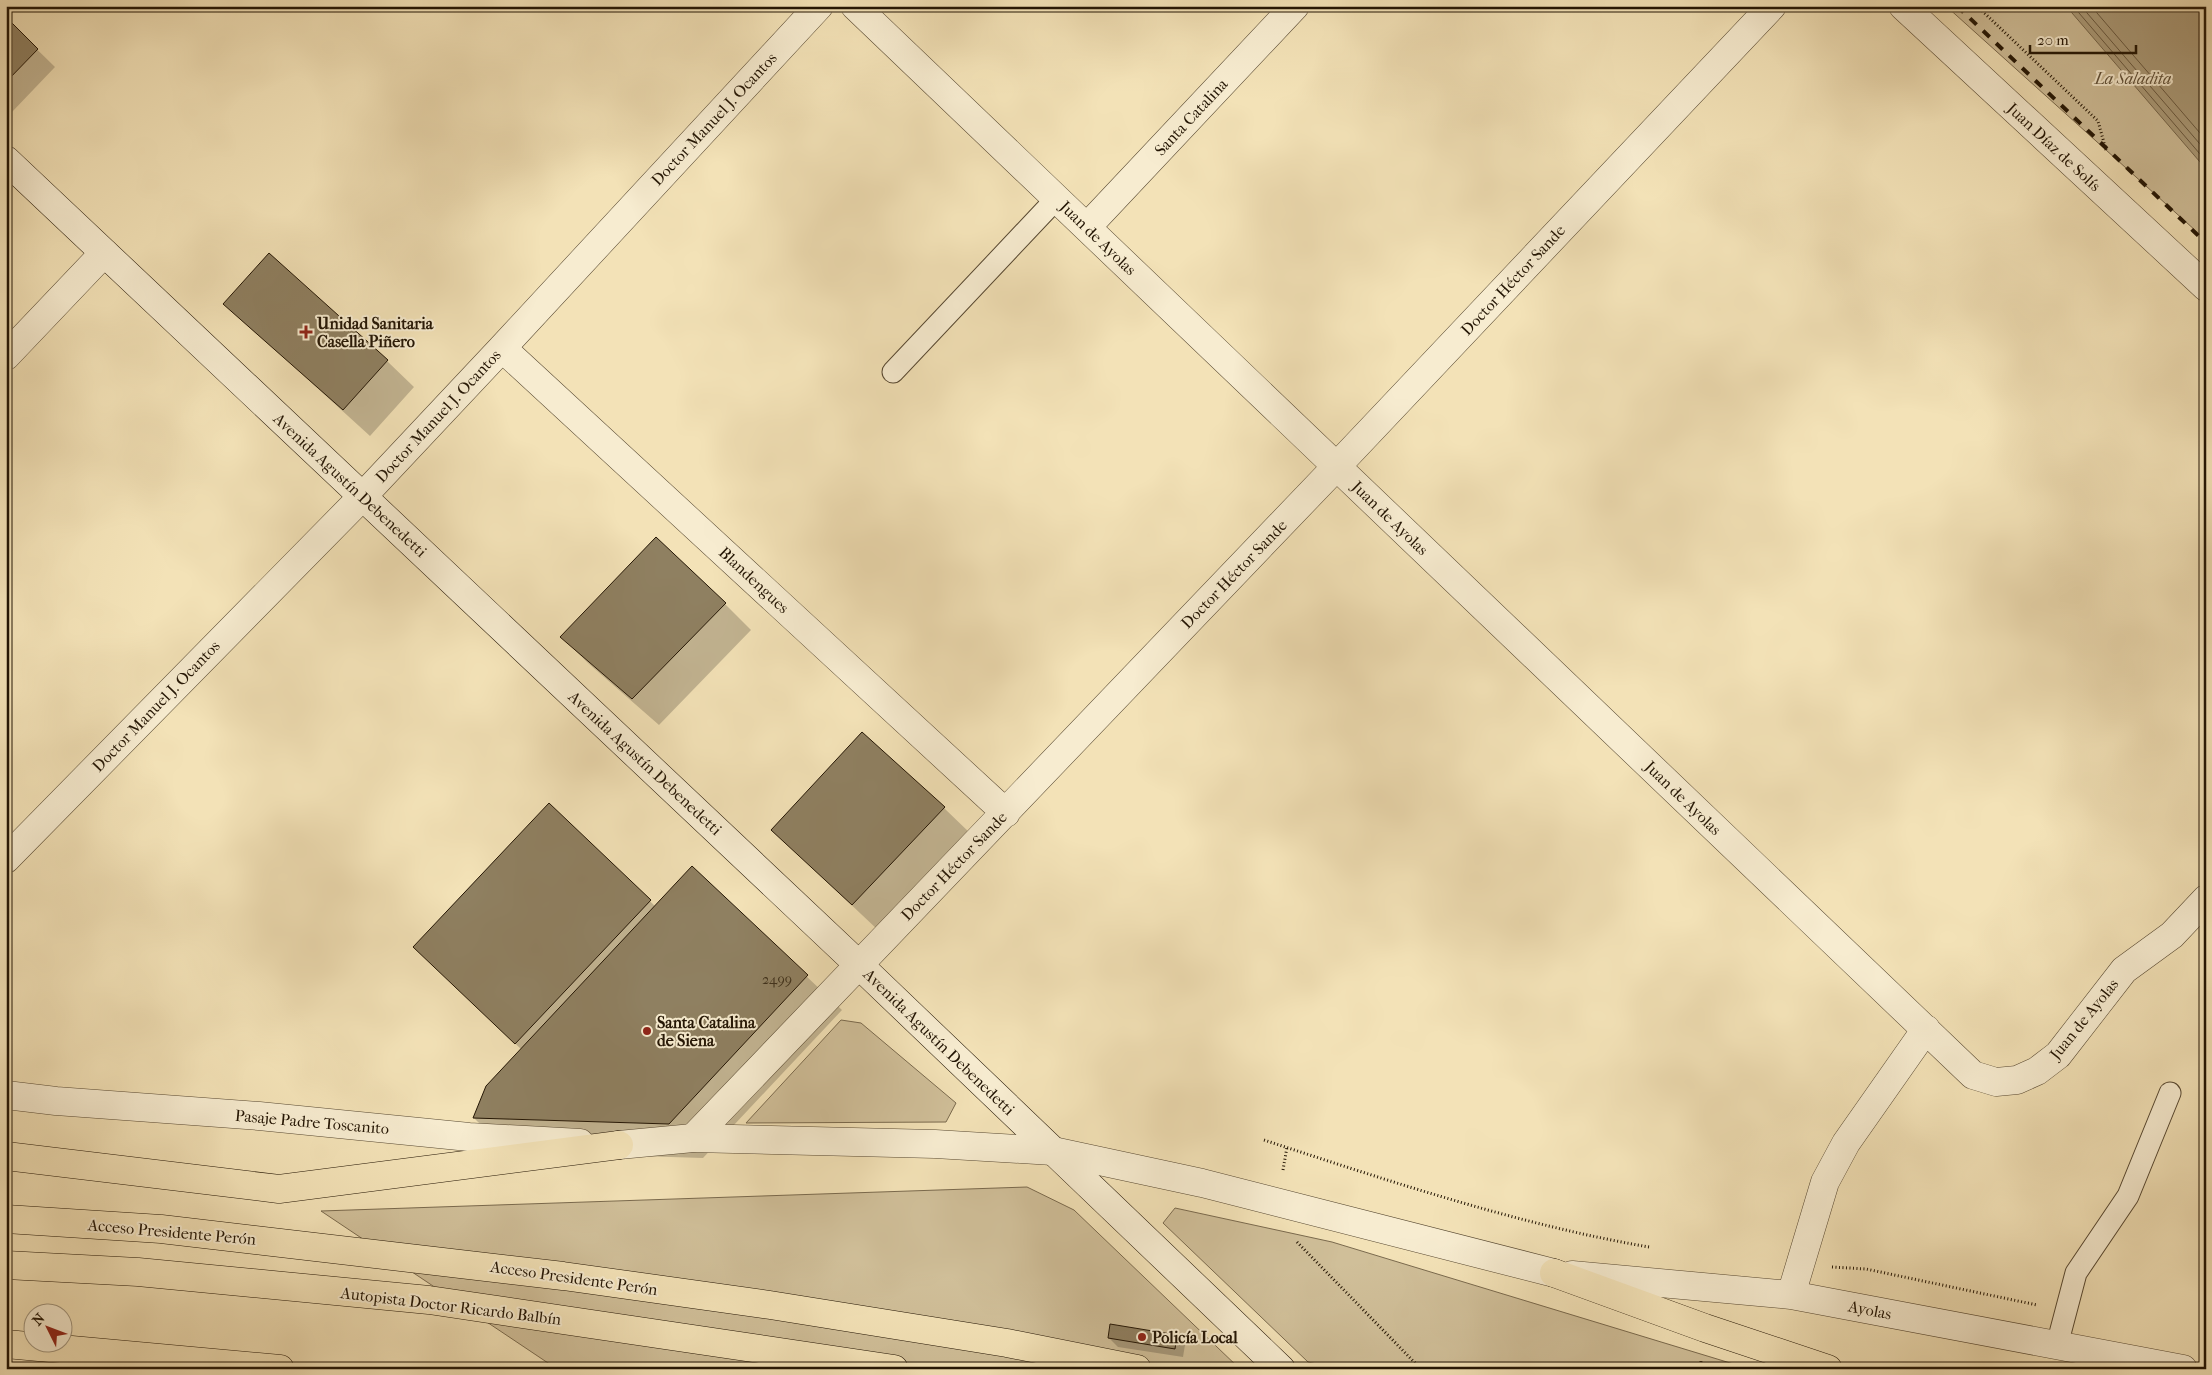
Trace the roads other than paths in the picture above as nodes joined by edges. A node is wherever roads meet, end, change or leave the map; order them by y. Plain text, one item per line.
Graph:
1 (819, 6) edge
2 (855, 6) edge
3 (1295, 6) edge
4 (1772, 6) edge
5 (1903, 6) edge
6 (6, 160) edge
7 (1057, 198) junction
8 (1087, 227) junction
9 (104, 253) junction
10 (2206, 288) edge
11 (502, 348) junction
12 (6, 356) edge
13 (893, 372) dead end
14 (1336, 467) junction
15 (362, 496) junction
16 (1006, 813) junction
17 (6, 859) edge
18 (2206, 899) edge
19 (858, 964) junction
20 (1926, 1029) junction
21 (2170, 1093) dead end
22 (6, 1095) edge
23 (693, 1138) junction
24 (619, 1145) junction
25 (1053, 1152) junction
26 (6, 1156) edge
27 (6, 1218) edge
28 (6, 1265) edge
29 (1554, 1274) junction
30 (1792, 1295) junction
31 (6, 1344) edge
32 (2057, 1345) junction
33 (280, 1369) edge
34 (894, 1369) edge
35 (1137, 1369) edge
36 (1282, 1369) edge
37 (1828, 1369) edge
38 (2182, 1369) edge

1 - 11 street, Doctor Manuel J. Ocantos
2 - 7 street, Juan de Ayolas
3 - 8 street, Santa Catalina
4 - 14 street, Doctor Héctor Sande
5 - 10 street, Juan Díaz de Solís
6 - 9 street, Avenida Agustín Debenedetti
7 - 8 street, Juan de Ayolas
7 - 13 lane
8 - 14 street, Juan de Ayolas
9 - 12 street
9 - 15 street, Avenida Agustín Debenedetti
11 - 15 street, Doctor Manuel J. Ocantos
11 - 16 street, Blandengues
14 - 16 street, Doctor Héctor Sande
14 - 20 street, Juan de Ayolas
15 - 17 street, Doctor Manuel J. Ocantos
15 - 19 street, Avenida Agustín Debenedetti
16 - 19 street, Doctor Héctor Sande
18 - 20 street, Juan de Ayolas
19 - 23 street, Doctor Héctor Sande
19 - 25 street, Avenida Agustín Debenedetti
20 - 30 street
21 - 32 lane
22 - 24 street, Pasaje Padre Toscanito
23 - 24 street, Pasaje Padre Toscanito
23 - 25 street, Pasaje Padre Toscanito
24 - 26 highway
25 - 29 street, Ayolas
25 - 36 street, Avenida Agustín Debenedetti
27 - 35 highway, Acceso Presidente Perón
28 - 34 highway, Autopista Doctor Ricardo Balbín
29 - 30 street, Ayolas
29 - 37 highway
30 - 32 street, Ayolas
31 - 33 highway
32 - 38 street, Ayolas

